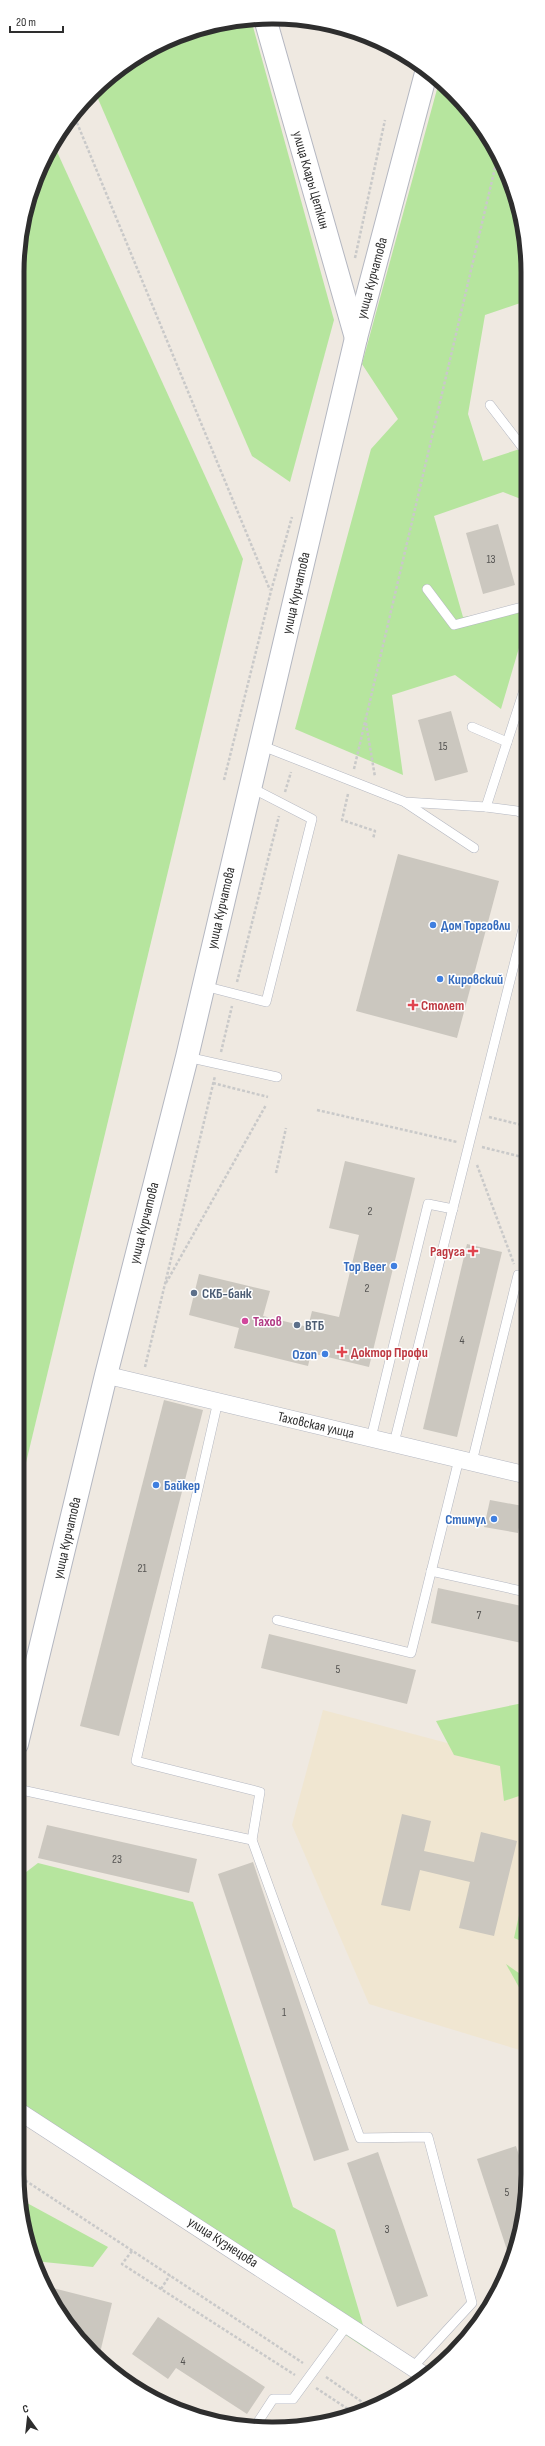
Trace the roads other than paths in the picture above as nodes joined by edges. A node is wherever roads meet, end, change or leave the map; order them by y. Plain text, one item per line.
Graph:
1 (267, 24) edge
2 (425, 76) edge
3 (356, 338) junction
4 (490, 405) dead end
5 (521, 445) edge
6 (427, 589) dead end
7 (521, 607) edge
8 (521, 699) edge
9 (472, 727) dead end
10 (507, 742) junction
11 (260, 745) junction
12 (250, 787) junction
13 (405, 802) junction
14 (486, 807) junction
15 (521, 812) edge
16 (474, 848) dead end
17 (521, 937) edge
18 (203, 986) junction
19 (187, 1057) junction
20 (277, 1077) dead end
21 (453, 1209) junction
22 (521, 1279) edge
23 (106, 1375) junction
24 (218, 1401) junction
25 (371, 1438) junction
26 (394, 1443) junction
27 (466, 1460) junction
28 (521, 1473) edge
29 (431, 1571) junction
30 (521, 1591) edge
31 (277, 1620) dead end
32 (24, 1719) edge
33 (24, 1791) edge
34 (252, 1840) junction
35 (24, 2115) edge
36 (348, 2324) junction
37 (413, 2366) junction
38 (422, 2373) edge
39 (259, 2421) edge

1 - 3 main road, улица Клары Цеткин
2 - 3 main road, улица Курчатова
3 - 11 main road, улица Курчатова
4 - 5 lane
6 - 7 lane
8 - 10 lane
9 - 10 lane
10 - 14 lane
11 - 12 main road, улица Курчатова
11 - 13 lane
12 - 18 main road, улица Курчатова
12 - 18 lane
13 - 14 lane
13 - 16 lane
14 - 15 lane
17 - 21 lane
18 - 19 main road, улица Курчатова
19 - 20 lane
19 - 23 main road, улица Курчатова
21 - 25 lane
21 - 26 lane
22 - 27 lane
23 - 24 street, Таховская улица
23 - 32 main road, улица Курчатова
24 - 25 street, Таховская улица
24 - 34 lane
25 - 26 street, Таховская улица
26 - 27 street, Таховская улица
27 - 28 street, Таховская улица
27 - 29 lane
29 - 30 lane
29 - 31 lane
33 - 34 lane
34 - 37 lane
35 - 36 street, улица Кузнецова
36 - 37 street, улица Кузнецова
36 - 39 lane
37 - 38 street, улица Кузнецова

